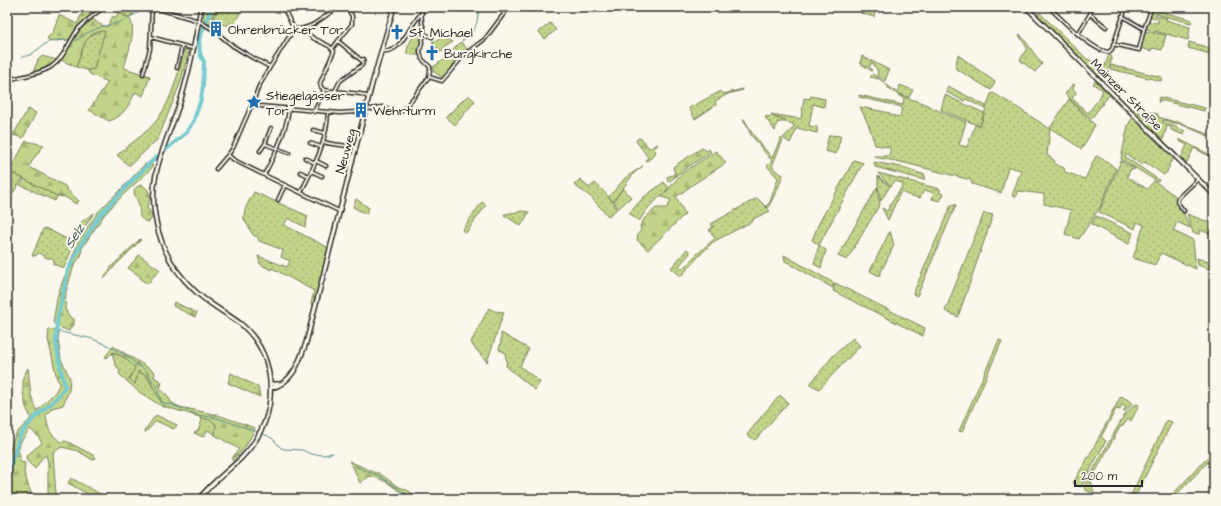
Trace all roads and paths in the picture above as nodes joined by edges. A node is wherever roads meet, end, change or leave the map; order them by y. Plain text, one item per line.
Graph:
1 (104, 7) edge
2 (152, 7) edge
3 (202, 7) edge
4 (283, 7) edge
5 (339, 7) edge
6 (347, 7) edge
7 (394, 7) edge
8 (421, 7) edge
9 (510, 7) edge
10 (1026, 7) edge
11 (1049, 7) edge
12 (1092, 7) edge
13 (1126, 7) edge
14 (1152, 7) edge
15 (422, 13) junction
16 (1090, 14) junction
17 (1122, 16) junction
18 (199, 21) junction
19 (1106, 27) dead end
20 (294, 28) junction
21 (1144, 28) junction
22 (303, 29) junction
23 (424, 34) junction
24 (1078, 34) junction
25 (152, 37) junction
26 (432, 37) dead end
27 (338, 41) junction
28 (1113, 44) junction
29 (182, 46) junction
30 (191, 48) dead end
31 (332, 48) junction
32 (381, 51) junction
33 (270, 67) junction
34 (177, 68) dead end
35 (143, 74) dead end
36 (429, 77) junction
37 (7, 80) edge
38 (324, 90) junction
39 (335, 91) junction
40 (369, 97) junction
41 (252, 104) junction
42 (367, 108) junction
43 (289, 109) junction
44 (357, 111) junction
45 (314, 112) junction
46 (328, 113) junction
47 (365, 113) junction
48 (271, 128) dead end
49 (313, 130) dead end
50 (326, 133) junction
51 (323, 142) junction
52 (310, 143) dead end
53 (265, 144) junction
54 (321, 146) junction
55 (356, 147) junction
56 (277, 149) junction
57 (260, 151) dead end
58 (289, 153) dead end
59 (228, 155) junction
60 (305, 158) dead end
61 (315, 162) junction
62 (326, 166) dead end
63 (216, 169) dead end
64 (311, 171) junction
65 (300, 172) dead end
66 (264, 175) junction
67 (309, 176) junction
68 (322, 176) dead end
69 (1198, 179) junction
70 (285, 185) junction
71 (301, 192) junction
72 (1214, 195) edge
73 (278, 200) dead end
74 (1184, 211) dead end
75 (340, 212) junction
76 (271, 386) junction
77 (198, 499) edge

1 - 37 street
2 - 18 street
2 - 25 street
3 - 18 main road
4 - 20 street
5 - 22 street
6 - 27 street
7 - 32 main road, Neuweg
8 - 15 street
9 - 36 street
10 - 69 main road, Mainzer Straße
11 - 24 street
12 - 16 street
13 - 17 street
14 - 21 street
15 - 23 street
15 - 32 street
16 - 19 street
16 - 24 street
17 - 21 street
17 - 28 street
18 - 33 street
18 - 76 main road
20 - 22 street
20 - 33 street
21 - 28 street
22 - 31 street
23 - 26 street
23 - 36 street
24 - 28 street
25 - 29 street
25 - 35 street
27 - 31 street
27 - 39 street
29 - 30 street
29 - 34 street
31 - 38 street
32 - 40 main road, Neuweg
33 - 41 street
36 - 42 street
38 - 39 street
38 - 45 street
39 - 40 street
40 - 42 main road, Neuweg
41 - 43 street
41 - 59 street
42 - 44 street
42 - 47 main road, Neuweg
43 - 45 street
43 - 56 street
44 - 46 street
44 - 47 street
45 - 46 street
46 - 50 street
47 - 55 main road, Neuweg
48 - 53 street
49 - 50 street
50 - 51 street
51 - 54 street
51 - 55 street
52 - 54 street
53 - 56 street
53 - 57 street
54 - 61 street
55 - 75 main road, Neuweg
56 - 58 street
56 - 66 street
59 - 63 street
59 - 66 street
60 - 61 street
61 - 62 street
61 - 64 street
64 - 67 street
64 - 68 street
65 - 67 street
66 - 70 street
67 - 71 street
69 - 72 main road, Mainzer Straße
69 - 74 street
70 - 71 street
70 - 73 street
71 - 75 street
75 - 76 main road, Neuweg
76 - 77 main road

